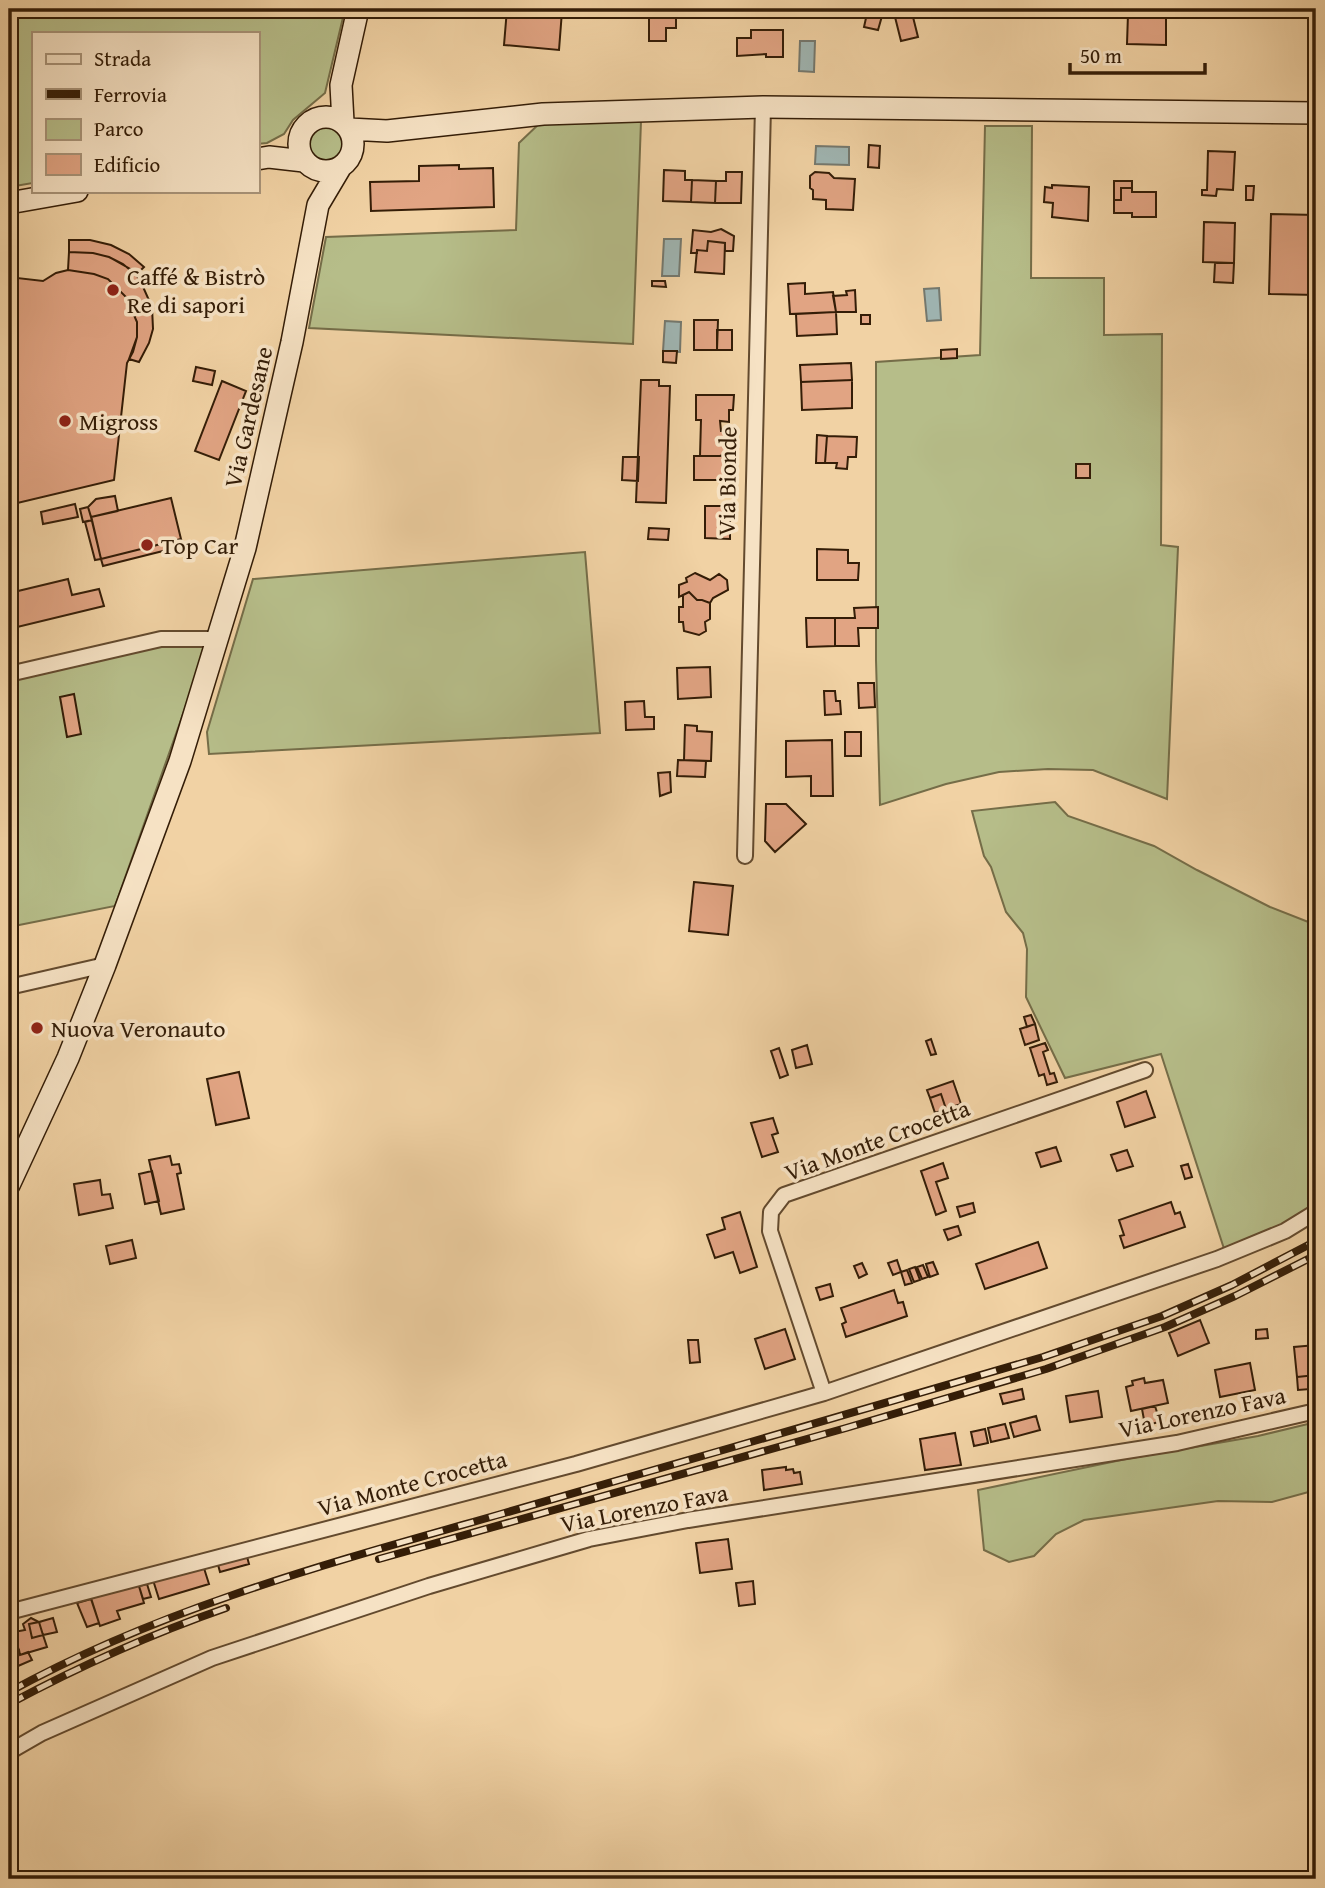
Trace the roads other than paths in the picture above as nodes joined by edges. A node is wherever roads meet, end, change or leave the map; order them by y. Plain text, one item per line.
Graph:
1 (358, 9) edge
2 (763, 107) junction
3 (1316, 113) edge
4 (342, 129) junction
5 (299, 139) junction
6 (263, 158) edge
7 (308, 165) junction
8 (340, 168) junction
9 (71, 192) edge
10 (9, 203) edge
11 (318, 205) junction
12 (218, 639) junction
13 (9, 674) edge
14 (744, 856) dead end
15 (105, 965) junction
16 (9, 986) edge
17 (1145, 1070) dead end
18 (9, 1185) edge
19 (1316, 1212) edge
20 (824, 1393) junction
21 (1316, 1411) edge
22 (9, 1612) edge
23 (9, 1752) edge

1 - 4 main road
2 - 3 main road
2 - 4 main road
2 - 14 street, Via Bionde
4 - 5 main road
4 - 8 main road
5 - 6 main road
5 - 7 main road
6 - 7 main road
7 - 8 main road
7 - 11 main road, Via Gardesane
8 - 11 main road, Via Gardesane
9 - 10 main road
11 - 12 main road, Via Gardesane
12 - 13 street
12 - 15 main road, Via Gardesane
15 - 16 street
15 - 18 main road, Via Gardesane
17 - 20 street, Via Monte Crocetta
19 - 20 street, Via Monte Crocetta
20 - 22 street, Via Monte Crocetta
21 - 23 street, Via Lorenzo Fava

